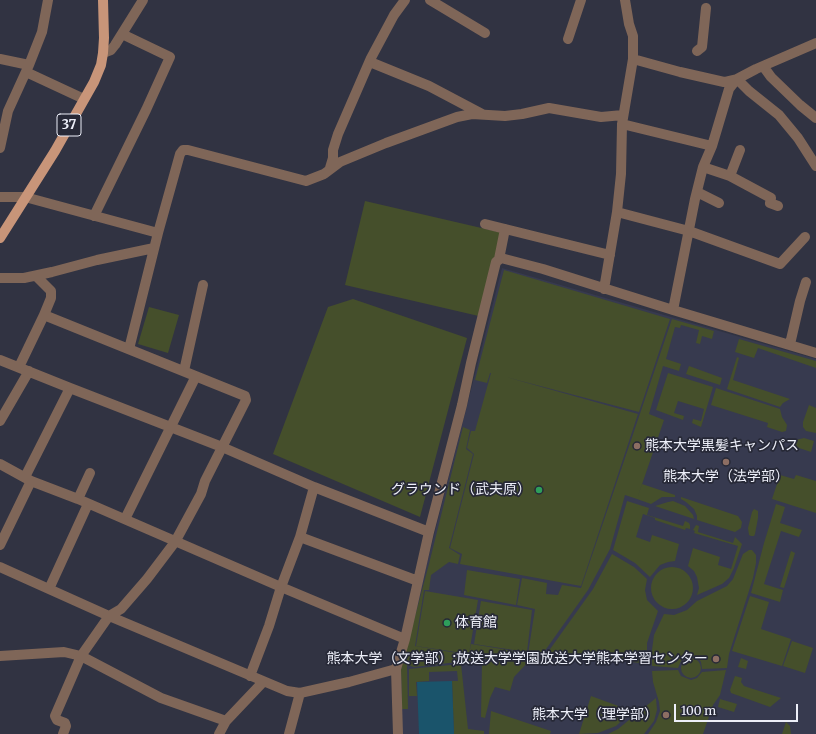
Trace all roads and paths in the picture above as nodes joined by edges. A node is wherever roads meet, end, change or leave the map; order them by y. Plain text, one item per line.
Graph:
1 (48, 0) edge
2 (103, 0) edge
3 (143, 0) edge
4 (404, 0) edge
5 (430, 0) edge
6 (581, 0) edge
7 (625, 0) edge
8 (706, 8) dead end
9 (486, 33) dead end
10 (122, 34) junction
11 (568, 39) dead end
12 (816, 43) edge
13 (697, 51) dead end
14 (103, 53) junction
15 (0, 59) edge
16 (633, 59) junction
17 (370, 62) junction
18 (763, 66) junction
19 (27, 69) junction
20 (737, 80) junction
21 (84, 99) junction
22 (484, 115) junction
23 (816, 118) edge
24 (623, 120) junction
25 (712, 146) junction
26 (0, 148) edge
27 (740, 150) dead end
28 (704, 166) junction
29 (816, 166) edge
30 (330, 168) junction
31 (730, 176) junction
32 (697, 192) junction
33 (0, 197) edge
34 (25, 197) junction
35 (719, 203) dead end
36 (778, 206) dead end
37 (617, 212) junction
38 (94, 216) junction
39 (485, 224) dead end
40 (505, 229) junction
41 (689, 231) junction
42 (158, 233) junction
43 (805, 236) dead end
44 (0, 238) edge
45 (154, 248) junction
46 (610, 255) junction
47 (500, 259) junction
48 (36, 276) junction
49 (0, 278) edge
50 (806, 282) dead end
51 (203, 285) dead end
52 (604, 289) junction
53 (673, 310) junction
54 (44, 315) junction
55 (790, 344) junction
56 (129, 349) junction
57 (816, 353) edge
58 (0, 360) edge
59 (19, 367) junction
60 (29, 371) junction
61 (184, 371) junction
62 (196, 376) junction
63 (70, 388) junction
64 (0, 421) edge
65 (170, 427) junction
66 (222, 447) junction
67 (0, 464) edge
68 (90, 473) dead end
69 (28, 479) junction
70 (314, 487) junction
71 (78, 499) junction
72 (88, 504) junction
73 (125, 519) junction
74 (429, 532) junction
75 (300, 537) junction
76 (175, 542) junction
77 (0, 545) edge
78 (0, 567) edge
79 (418, 580) junction
80 (281, 587) junction
81 (49, 589) junction
82 (108, 616) junction
83 (405, 639) junction
84 (0, 656) edge
85 (81, 656) junction
86 (396, 669) junction
87 (250, 676) junction
88 (263, 682) junction
89 (300, 693) junction
90 (226, 721) junction
91 (63, 734) edge
92 (219, 734) edge
93 (289, 734) edge
94 (398, 734) edge

1 - 19 street
2 - 14 main road, 37
3 - 10 street
4 - 17 street
5 - 9 street
6 - 11 street
7 - 16 street
8 - 13 street
10 - 14 street
10 - 38 street
12 - 18 street
14 - 21 main road, 37
15 - 19 street
16 - 20 street
16 - 24 street
17 - 22 street
17 - 30 street
18 - 20 street
18 - 23 street
19 - 21 street
19 - 26 street
20 - 25 street
20 - 29 street
21 - 34 main road, 37
22 - 24 street
22 - 30 street
24 - 25 street
24 - 37 street
25 - 28 street
27 - 31 street
28 - 31 street
28 - 32 street
30 - 42 street
31 - 36 street
32 - 35 street
32 - 41 street
33 - 34 street
34 - 38 street
34 - 44 main road, 37
37 - 41 street
37 - 46 street
38 - 42 street
39 - 40 street
40 - 46 street
40 - 47 street
41 - 43 street
41 - 53 street
42 - 45 street
45 - 48 street
45 - 56 street
46 - 52 street
47 - 52 street
47 - 74 street
48 - 49 street
48 - 54 street
50 - 55 street
51 - 61 street
52 - 53 street
53 - 55 street
54 - 56 street
54 - 59 street
55 - 57 street
56 - 61 street
58 - 59 street
59 - 60 street
60 - 63 street
60 - 64 street
61 - 62 street
62 - 65 street
62 - 66 street
63 - 65 street
63 - 69 street
65 - 66 street
65 - 73 street
66 - 70 street
66 - 76 street
67 - 69 street
68 - 71 street
69 - 71 street
69 - 77 street
70 - 74 street
70 - 75 street
71 - 72 street
72 - 73 street
72 - 81 street
73 - 76 street
74 - 79 street
75 - 79 street
75 - 80 street
76 - 80 street
76 - 82 street
78 - 81 street
79 - 83 street
80 - 83 street
80 - 87 street
81 - 82 street
82 - 85 street
82 - 87 street
83 - 86 street
84 - 85 street
85 - 90 street
85 - 91 street
86 - 89 street
86 - 94 street
87 - 88 street
88 - 89 street
88 - 90 street
89 - 93 street
90 - 92 street

